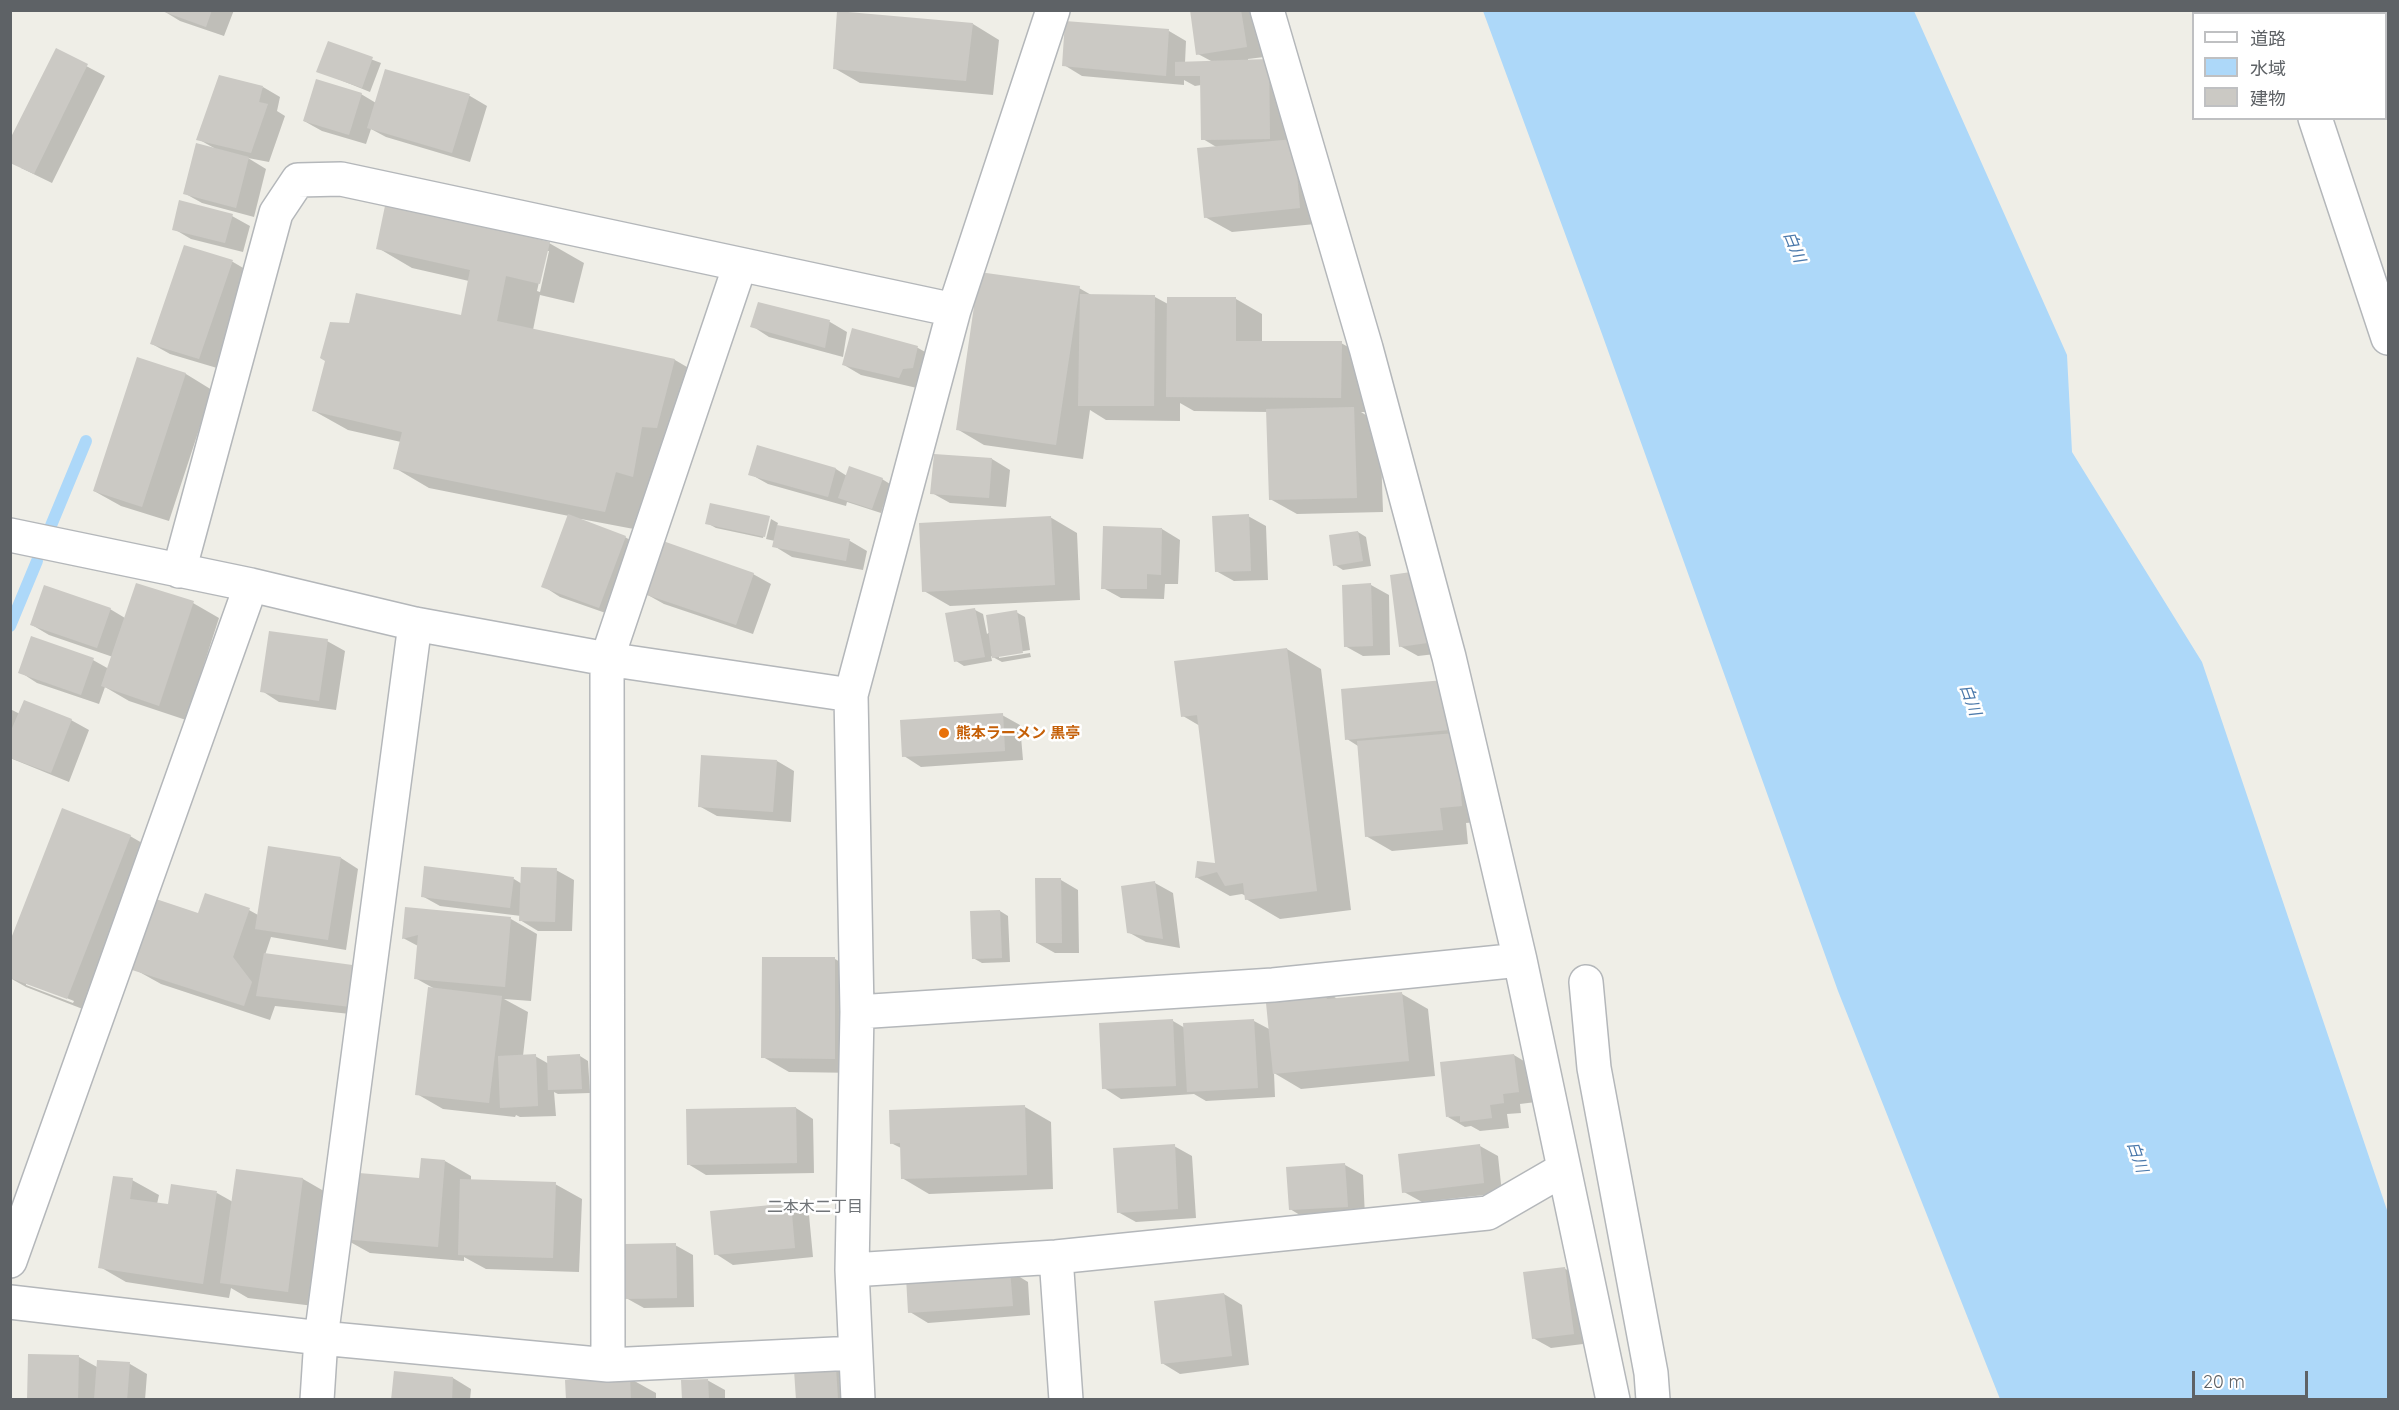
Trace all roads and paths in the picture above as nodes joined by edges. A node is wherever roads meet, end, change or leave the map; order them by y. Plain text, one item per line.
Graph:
1 (1053, 10) edge
2 (1267, 10) edge
3 (2316, 120) edge
4 (740, 265) junction
5 (954, 310) junction
6 (2388, 338) edge
7 (10, 535) edge
8 (179, 571) junction
9 (251, 585) junction
10 (415, 624) junction
11 (607, 659) junction
12 (851, 695) junction
13 (1520, 960) junction
14 (1586, 982) dead end
15 (857, 1012) junction
16 (1564, 1169) junction
17 (1056, 1257) junction
18 (10, 1261) edge
19 (852, 1270) junction
20 (10, 1302) edge
21 (321, 1338) junction
22 (855, 1353) junction
23 (608, 1365) junction
24 (316, 1400) edge
25 (858, 1400) edge
26 (1066, 1400) edge
27 (1613, 1400) edge
28 (1653, 1400) edge

1 - 5 street
2 - 13 street
3 - 6 street
4 - 5 street
4 - 8 street
4 - 11 street
5 - 12 street
7 - 8 street
8 - 9 street
9 - 10 street
9 - 18 street
10 - 11 street
10 - 21 street
11 - 12 street
11 - 23 street
12 - 15 street
13 - 15 street
13 - 16 street
14 - 28 street
15 - 19 street
16 - 17 street
16 - 27 street
17 - 19 street
17 - 26 street
19 - 22 street
20 - 21 street
21 - 23 street
21 - 24 street
22 - 23 street
22 - 25 street

